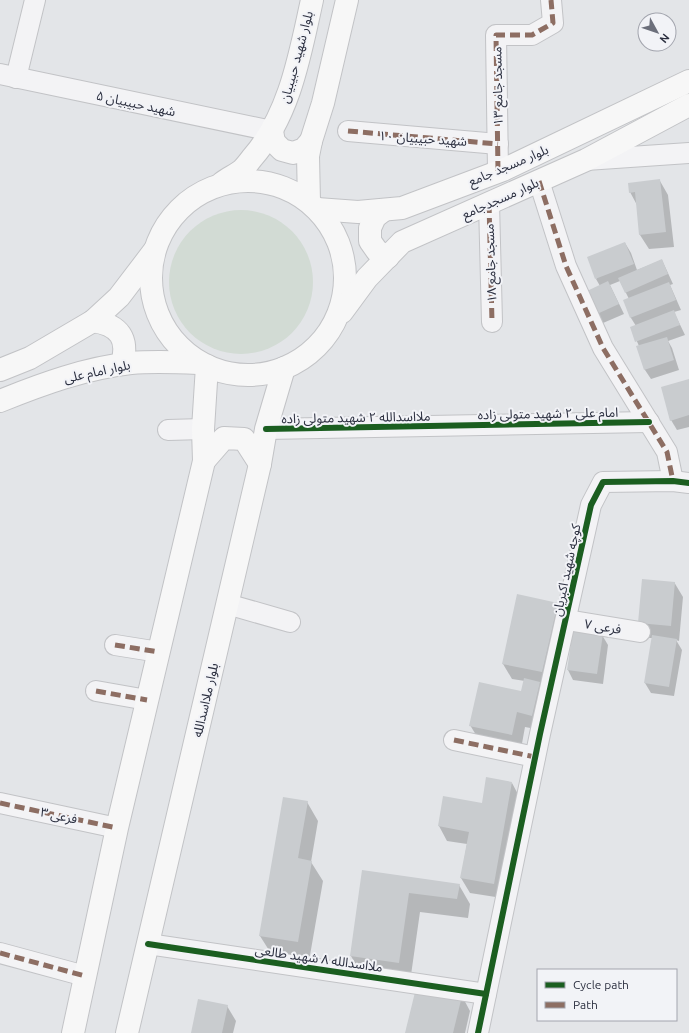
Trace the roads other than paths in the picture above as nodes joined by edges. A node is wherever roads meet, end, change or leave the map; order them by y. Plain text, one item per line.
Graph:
1 (35, 0) edge
2 (312, 0) edge
3 (347, 0) edge
4 (551, 0) edge
5 (8, 76) edge
6 (689, 81) edge
7 (689, 105) edge
8 (272, 131) junction
9 (348, 131) dead end
10 (311, 141) junction
11 (498, 144) junction
12 (689, 153) edge
13 (586, 160) junction
14 (498, 171) junction
15 (539, 181) junction
16 (218, 185) junction
17 (489, 203) junction
18 (313, 205) junction
19 (384, 210) junction
20 (154, 251) junction
21 (388, 257) junction
22 (335, 320) junction
23 (94, 321) junction
24 (492, 322) dead end
25 (122, 364) junction
26 (203, 364) junction
27 (284, 368) junction
28 (0, 370) edge
29 (0, 401) edge
30 (649, 422) junction
31 (447, 426) joint
32 (203, 429) junction
33 (266, 429) junction
34 (168, 430) dead end
35 (204, 461) junction
36 (260, 464) junction
37 (681, 482) edge
38 (227, 604) junction
39 (566, 620) junction
40 (290, 622) dead end
41 (640, 632) dead end
42 (115, 645) dead end
43 (159, 652) junction
44 (96, 691) dead end
45 (148, 700) junction
46 (454, 740) dead end
47 (535, 757) junction
48 (0, 803) edge
49 (117, 828) junction
50 (148, 944) junction
51 (0, 953) edge
52 (85, 976) junction
53 (486, 994) junction
54 (73, 1033) edge
55 (127, 1033) edge
56 (478, 1033) edge

1 - 5 street
2 - 8 main road, بلوار شهید حبیبیان
3 - 10 main road
4 - 11 street, مسجد جامع ۱۳
5 - 8 street, شهید حبیبیان ۵
6 - 14 main road, بلوار مسجد جامع
7 - 13 main road, بلوار مسجدجامع
8 - 10 main road
8 - 16 main road, بلوار شهید حبیبیان
9 - 11 street, شهید حبیبیان ۱۰
10 - 18 main road
11 - 14 street, مسجد جامع ۱۳
12 - 13 street
13 - 15 main road, بلوار مسجدجامع
14 - 19 main road, بلوار مسجد جامع
15 - 17 main road, بلوار مسجدجامع
15 - 30 street
16 - 18 main road
16 - 20 main road
17 - 21 main road, بلوار مسجدجامع
17 - 24 street, مسجد جامع ۱۸
18 - 19 main road, بلوار مسجد جامع
18 - 22 main road
19 - 21 main road
20 - 23 main road
20 - 26 main road
21 - 22 main road, بلوار مسجدجامع
22 - 27 main road
23 - 25 main road
23 - 28 main road
25 - 26 main road, بلوار امام علی
25 - 29 main road, بلوار امام علی
26 - 27 main road
26 - 32 main road
27 - 33 main road, بلوار ملااسدالله
30 - 31 street, امام علی ۲ شهید متولی زاده
30 - 37 street
31 - 33 street, ملااسدالله ۲ شهید متولی زاده
32 - 34 street
32 - 35 main road
33 - 36 main road, بلوار ملااسدالله
35 - 36 main road
35 - 43 main road
36 - 38 main road, بلوار ملااسدالله
37 - 39 street, کوچه شهید اکبریان
38 - 40 street
38 - 50 main road, بلوار ملااسدالله
39 - 41 street, فرعی ۷
39 - 47 street, کوچه شهید اکبریان
42 - 43 street
43 - 45 main road
44 - 45 street
45 - 49 main road
46 - 47 street
47 - 53 street, کوچه شهید اکبریان
48 - 49 street, فرعی ۳
49 - 52 main road
50 - 53 street, ملااسدالله ۸ شهید طالعی
50 - 55 main road, بلوار ملااسدالله
51 - 52 street
52 - 54 main road
53 - 56 street, کوچه شهید اکبریان

